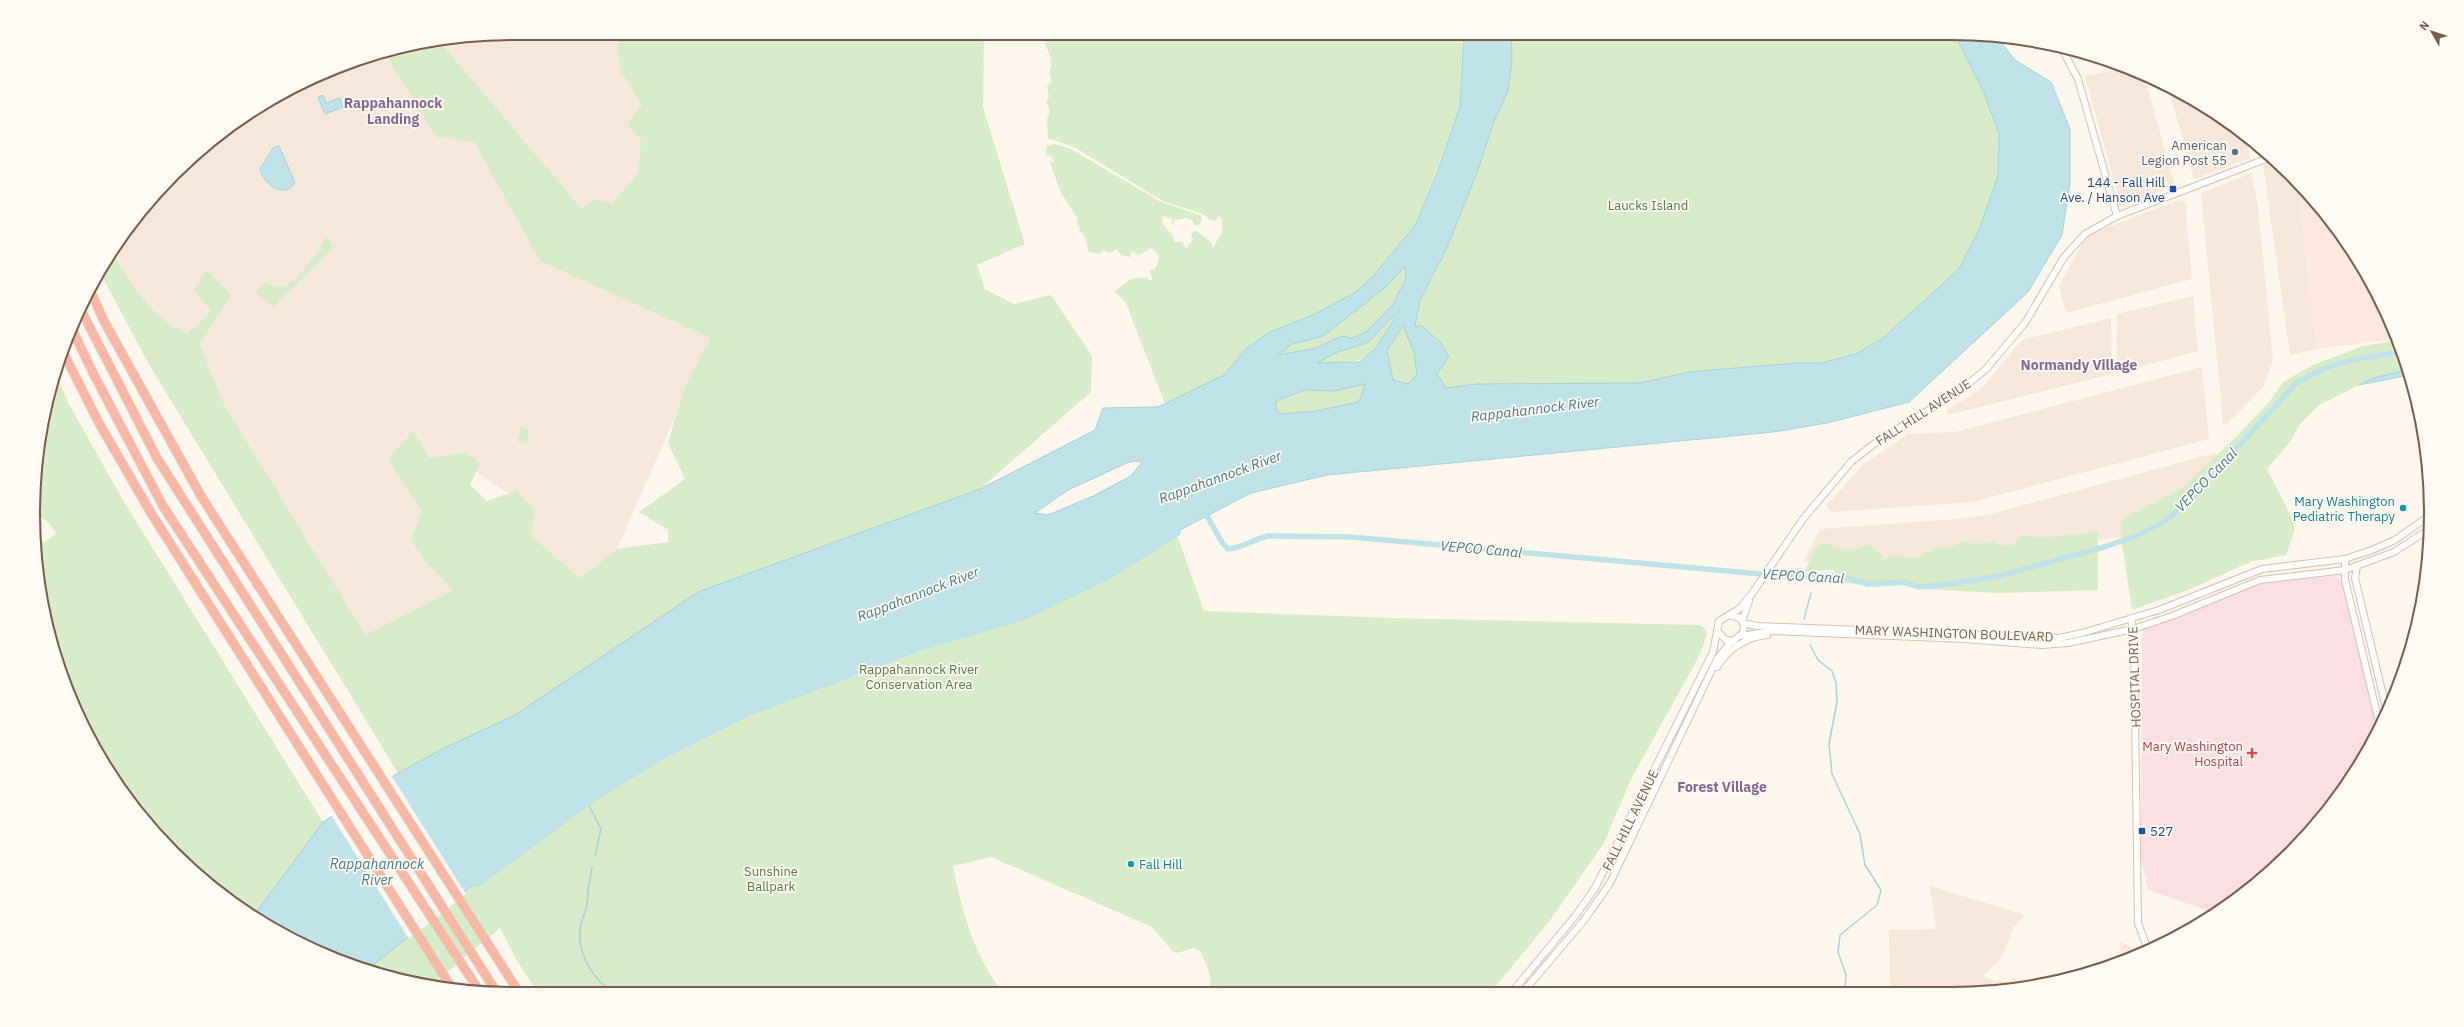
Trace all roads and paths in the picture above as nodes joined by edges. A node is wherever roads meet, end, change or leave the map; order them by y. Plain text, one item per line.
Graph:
1 (2065, 54) edge
2 (2264, 159) edge
3 (2117, 216) junction
4 (93, 296) edge
5 (84, 315) edge
6 (75, 335) edge
7 (66, 358) edge
8 (2424, 520) edge
9 (2423, 533) edge
10 (2345, 559) junction
11 (2357, 566) junction
12 (2345, 570) junction
13 (1752, 593) junction
14 (1729, 615) junction
15 (2131, 618) junction
16 (1743, 622) junction
17 (2133, 629) junction
18 (1718, 632) junction
19 (1775, 633) junction
20 (1741, 636) junction
21 (1734, 641) junction
22 (1698, 701) junction
23 (2385, 702) edge
24 (2378, 717) edge
25 (2145, 945) edge
26 (448, 982) edge
27 (475, 985) edge
28 (493, 986) edge
29 (515, 987) edge
30 (1516, 987) edge
31 (1527, 987) edge

1 - 3 street
2 - 3 street, FALL HILL AVENUE
3 - 13 street, FALL HILL AVENUE
4 - 29 highway
5 - 28 highway
6 - 27 highway
7 - 26 highway
8 - 10 street, MARY WASHINGTON BOULEVARD
9 - 11 street, MARY WASHINGTON BOULEVARD
10 - 12 street
10 - 15 street, MARY WASHINGTON BOULEVARD
11 - 12 street, MARY WASHINGTON BOULEVARD
11 - 23 street
12 - 17 street, MARY WASHINGTON BOULEVARD
12 - 24 street
13 - 14 street, FALL HILL AVENUE
13 - 16 street, FALL HILL AVENUE
14 - 16 street
14 - 18 street, FALL HILL AVENUE
15 - 16 street, MARY WASHINGTON BOULEVARD
15 - 17 street, HOSPITAL DRIVE
16 - 20 street, FALL HILL AVENUE
17 - 19 street, MARY WASHINGTON BOULEVARD
17 - 25 street, HOSPITAL DRIVE
18 - 21 street
18 - 30 street, FALL HILL AVENUE
19 - 20 street, MARY WASHINGTON BOULEVARD
19 - 22 street
20 - 21 street, FALL HILL AVENUE
21 - 22 street, FALL HILL AVENUE
22 - 31 street, FALL HILL AVENUE

